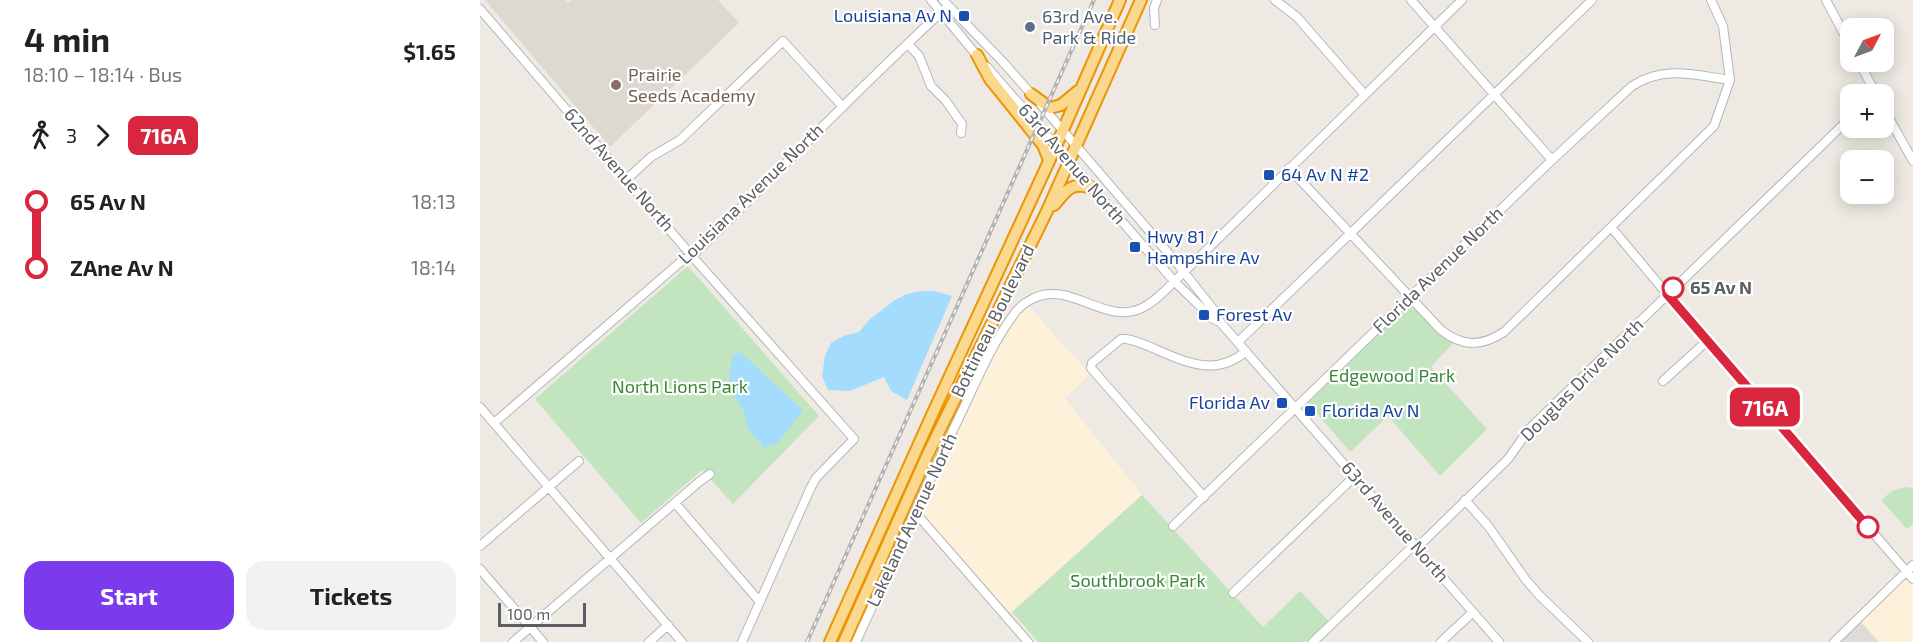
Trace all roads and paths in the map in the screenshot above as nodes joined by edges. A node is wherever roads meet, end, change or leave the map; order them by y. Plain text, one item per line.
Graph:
1 (931, 0) edge
2 (1120, 0) edge
3 (1141, 0) edge
4 (1157, 0) edge
5 (1275, 0) edge
6 (1411, 0) edge
7 (1462, 0) edge
8 (1592, 0) edge
9 (1711, 0) edge
10 (1826, 0) edge
11 (946, 3) edge
12 (480, 9) edge
13 (941, 12) junction
14 (1155, 25) dead end
15 (1840, 26) edge
16 (1434, 27) junction
17 (908, 44) junction
18 (977, 55) junction
19 (1730, 81) junction
20 (1081, 89) junction
21 (1031, 94) junction
22 (1365, 95) junction
23 (1494, 95) junction
24 (843, 107) junction
25 (1894, 127) edge
26 (1840, 128) edge
27 (1063, 130) junction
28 (961, 133) dead end
29 (1056, 146) junction
30 (1076, 146) junction
31 (1049, 160) junction
32 (1552, 160) junction
33 (1069, 161) junction
34 (1913, 161) edge
35 (1288, 168) junction
36 (627, 179) junction
37 (1093, 188) junction
38 (1047, 212) junction
39 (1611, 227) junction
40 (1350, 234) junction
41 (692, 256) junction
42 (1183, 273) junction
43 (1174, 280) junction
44 (1667, 294) junction
45 (1410, 297) junction
46 (1220, 322) junction
47 (1707, 341) junction
48 (1238, 342) junction
49 (1246, 351) junction
50 (1663, 381) dead end
51 (480, 407) edge
52 (1295, 408) junction
53 (494, 423) junction
54 (579, 461) dead end
55 (710, 474) dead end
56 (1354, 476) junction
57 (549, 487) junction
58 (1204, 496) junction
59 (1466, 500) junction
60 (675, 503) junction
61 (915, 512) junction
62 (1173, 526) dead end
63 (1415, 545) junction
64 (480, 546) edge
65 (610, 558) junction
66 (1913, 565) edge
67 (480, 568) edge
68 (1906, 572) junction
69 (1913, 579) edge
70 (1233, 593) dead end
71 (760, 602) junction
72 (1473, 612) junction
73 (668, 626) junction
74 (531, 627) junction
75 (513, 642) edge
76 (543, 642) edge
77 (649, 642) edge
78 (682, 642) edge
79 (742, 642) edge
80 (830, 642) edge
81 (844, 642) edge
82 (856, 642) edge
83 (1028, 642) edge
84 (1313, 642) edge
85 (1441, 642) edge
86 (1499, 642) edge
87 (1588, 642) edge
88 (1834, 642) edge

1 - 13 street, 63rd Avenue North
2 - 20 highway, Bottineau Boulevard
3 - 30 highway, Bottineau Boulevard
4 - 14 street
5 - 22 street
6 - 16 street
7 - 16 street, Lakeland Avenue North
8 - 23 street
9 - 19 street
10 - 15 street
11 - 13 street, Louisiana Avenue North
11 - 21 street, 63rd Avenue North
12 - 36 street, 62nd Avenue North
13 - 17 street, Louisiana Avenue North
13 - 18 street, 63rd Avenue North
16 - 22 street, Lakeland Avenue North
16 - 23 street
17 - 24 street, Louisiana Avenue North
17 - 28 street
18 - 29 street, 63rd Avenue North
18 - 31 highway
19 - 32 street, Florida Avenue North
19 - 39 street
20 - 21 highway
20 - 27 highway, Bottineau Boulevard
21 - 27 street, 63rd Avenue North
22 - 35 street, Lakeland Avenue North
23 - 32 street
23 - 40 street
24 - 36 street
24 - 41 street, Louisiana Avenue North
25 - 34 street
26 - 44 street, Douglas Drive North
27 - 29 highway, Bottineau Boulevard
27 - 30 street, 63rd Avenue North
29 - 31 highway, Bottineau Boulevard
29 - 33 street, 63rd Avenue North
30 - 33 highway, Bottineau Boulevard
30 - 42 street, 63rd Avenue North
31 - 80 highway, Bottineau Boulevard
32 - 45 street, Florida Avenue North
33 - 37 street, 63rd Avenue North
33 - 38 highway, Bottineau Boulevard
35 - 40 street
35 - 42 street, Lakeland Avenue North
36 - 41 street, 62nd Avenue North
37 - 38 highway
37 - 43 street, 63rd Avenue North
38 - 81 highway, Bottineau Boulevard
39 - 44 street
39 - 45 street
40 - 45 street
40 - 48 street
41 - 53 street, Louisiana Avenue North
41 - 71 street, 62nd Avenue North
42 - 43 street, Lakeland Avenue North
42 - 46 street, 63rd Avenue North
43 - 46 street, 63rd Avenue North
43 - 61 street, Lakeland Avenue North
44 - 47 street
44 - 59 street, Douglas Drive North
45 - 52 street, Florida Avenue North
46 - 48 street, 63rd Avenue North
47 - 50 street
47 - 68 street
48 - 49 street, 63rd Avenue North
49 - 52 street, 63rd Avenue North
49 - 58 street
51 - 53 street
52 - 56 street, 63rd Avenue North
52 - 58 street, Florida Avenue North
53 - 57 street
54 - 57 street
55 - 60 street
56 - 63 street, 63rd Avenue North
56 - 70 street
57 - 64 street
57 - 65 street
58 - 62 street, Florida Avenue North
59 - 63 street, Douglas Drive North
59 - 87 street
60 - 65 street
60 - 71 street
61 - 82 street, Lakeland Avenue North
61 - 83 street
63 - 72 street, 63rd Avenue North
63 - 84 street, Douglas Drive North
65 - 73 street
65 - 74 street
66 - 68 street
67 - 74 street
68 - 69 street
68 - 88 street
71 - 79 street
72 - 85 street
72 - 86 street, 63rd Avenue North
73 - 77 street
73 - 78 street
74 - 75 street
74 - 76 street

